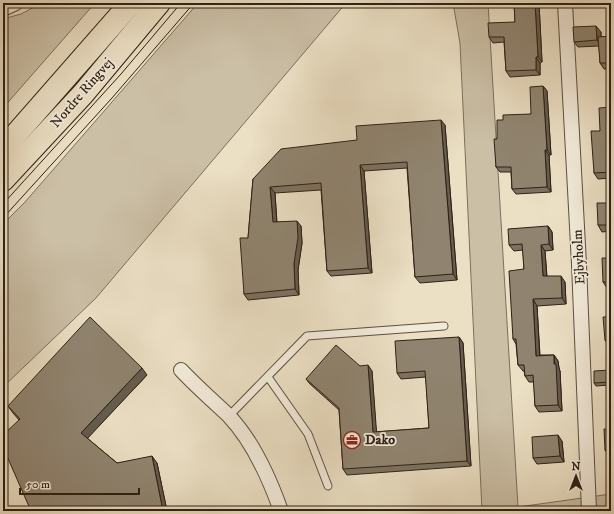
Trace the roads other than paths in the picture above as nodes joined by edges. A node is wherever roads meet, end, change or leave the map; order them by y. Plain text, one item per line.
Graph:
1 (16, 3) edge
2 (131, 3) edge
3 (159, 3) edge
4 (564, 3) edge
5 (3, 9) edge
6 (3, 149) edge
7 (3, 180) edge
8 (444, 326) dead end
9 (181, 370) dead end
10 (268, 377) junction
11 (229, 416) junction
12 (328, 486) dead end
13 (281, 511) edge
14 (589, 511) edge

1 - 5 street
2 - 6 main road, Nordre Ringvej
3 - 7 main road, Nordre Ringvej
4 - 14 street, Ejbyholm
8 - 10 lane
9 - 11 street
10 - 11 lane
10 - 12 lane
11 - 13 street

